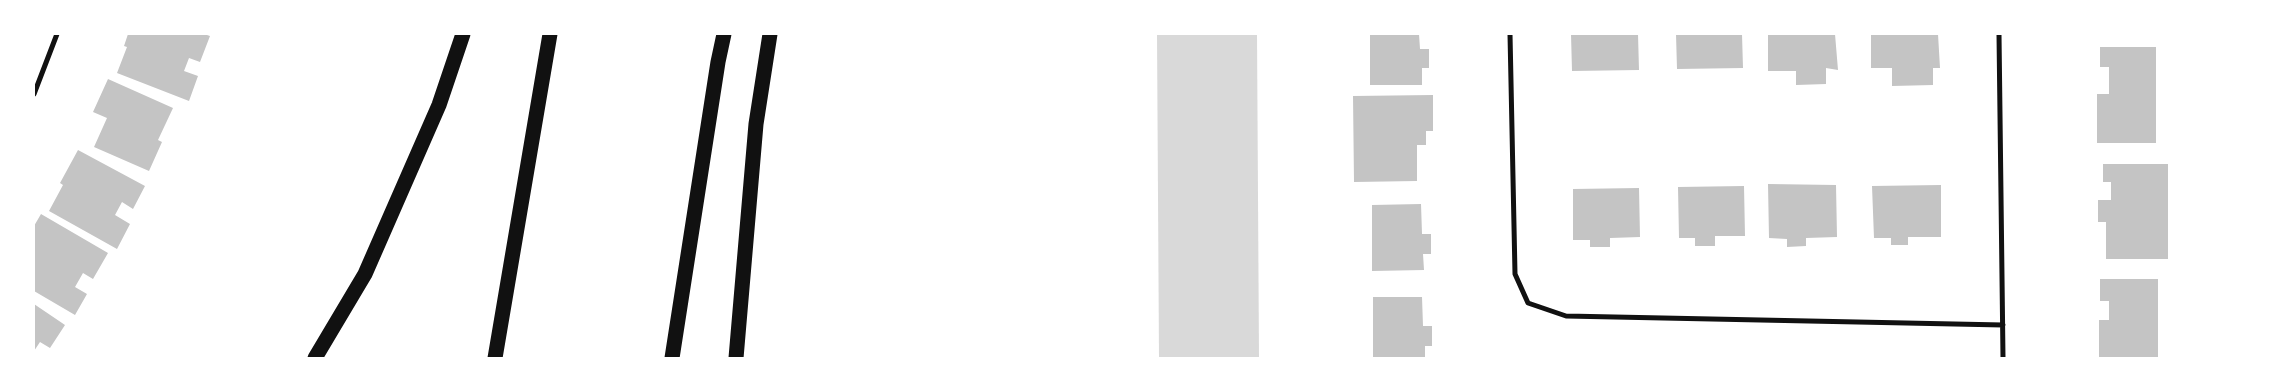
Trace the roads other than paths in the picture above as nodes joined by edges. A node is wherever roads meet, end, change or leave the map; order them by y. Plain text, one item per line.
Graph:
1 (57, 34) edge
2 (463, 34) edge
3 (550, 34) edge
4 (724, 34) edge
5 (770, 34) edge
6 (1510, 34) edge
7 (1999, 34) edge
8 (34, 94) edge
9 (2003, 325) junction
10 (315, 358) edge
11 (494, 358) edge
12 (672, 358) edge
13 (736, 358) edge
14 (2003, 358) edge

1 - 8 street
2 - 10 highway
3 - 11 highway
4 - 12 highway
5 - 13 highway
6 - 9 street
7 - 9 street
9 - 14 street

